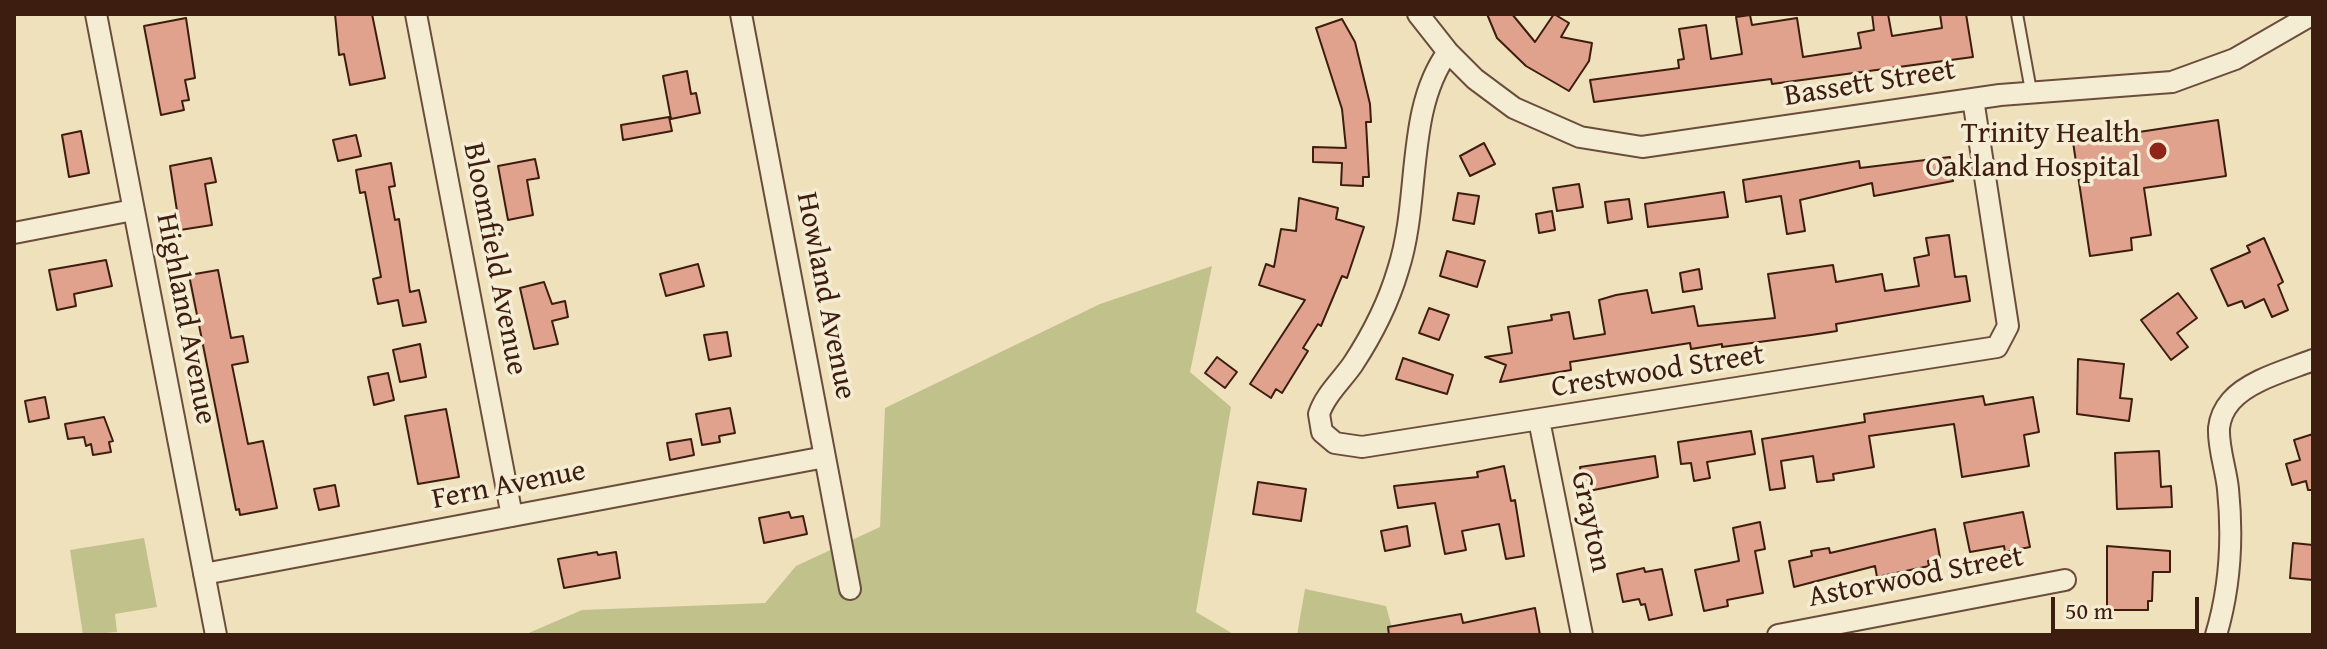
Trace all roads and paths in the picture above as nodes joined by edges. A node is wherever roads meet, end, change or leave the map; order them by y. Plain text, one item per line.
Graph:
1 (96, 14) edge
2 (416, 14) edge
3 (741, 14) edge
4 (1418, 14) edge
5 (2017, 14) edge
6 (2313, 14) edge
7 (1448, 52) junction
8 (2031, 91) junction
9 (1973, 99) junction
10 (133, 210) junction
11 (14, 233) edge
12 (2313, 360) edge
13 (1539, 420) junction
14 (825, 457) junction
15 (512, 516) junction
16 (204, 574) junction
17 (2065, 580) dead end
18 (850, 589) dead end
19 (216, 635) edge
20 (1582, 635) edge
21 (1778, 635) edge
22 (2216, 635) edge

1 - 10 street, Highland Avenue
2 - 15 street, Bloomfield Avenue
3 - 14 street, Howland Avenue
4 - 7 street, Bassett Street
5 - 8 lane
6 - 8 street, Bassett Street
7 - 9 street, Bassett Street
7 - 13 street, Crestwood Street
8 - 9 street, Bassett Street
9 - 13 street, Crestwood Street
10 - 11 street
10 - 16 street, Highland Avenue
12 - 22 street
13 - 20 street, Grayton
14 - 15 street, Fern Avenue
14 - 18 street, Howland Avenue
15 - 16 street, Fern Avenue
16 - 19 street, Highland Avenue
17 - 21 street, Astorwood Street

